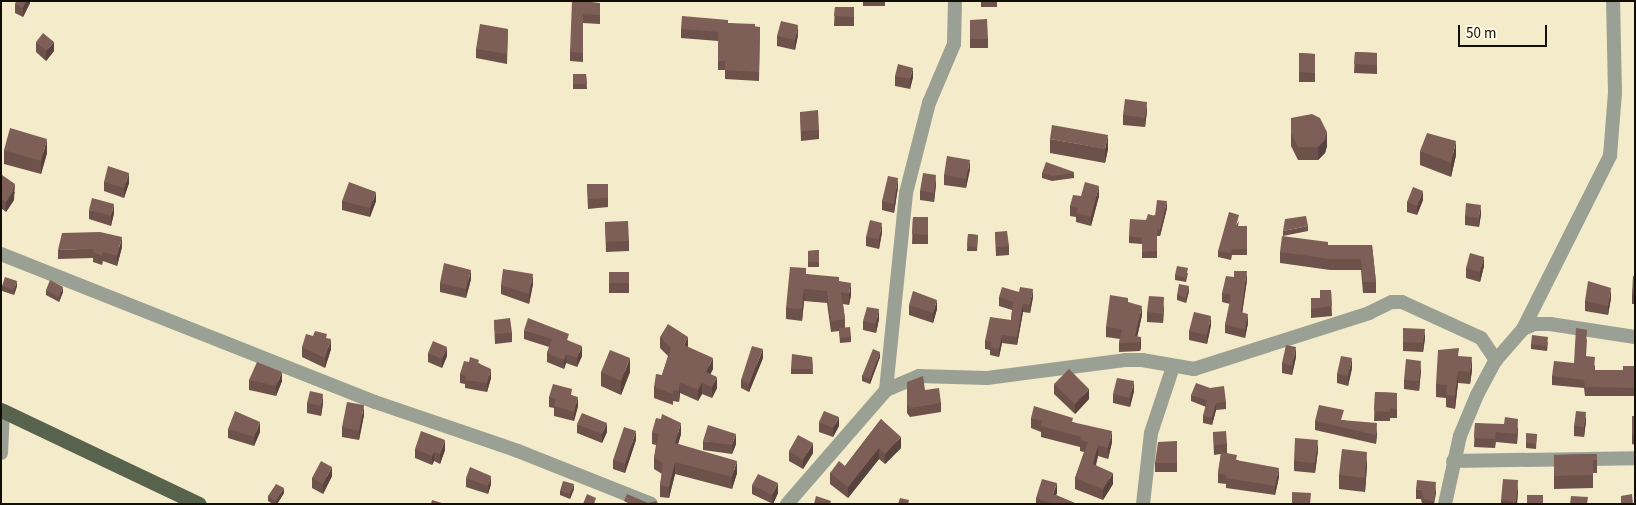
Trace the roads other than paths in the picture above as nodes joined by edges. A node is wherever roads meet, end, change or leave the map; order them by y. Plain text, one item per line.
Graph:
1 (955, 1) edge
2 (1613, 1) edge
3 (1, 254) edge
4 (1523, 328) junction
5 (1635, 337) edge
6 (1496, 360) junction
7 (1173, 367) junction
8 (886, 390) junction
9 (2, 411) edge
10 (1, 453) edge
11 (1635, 458) edge
12 (1453, 461) junction
13 (199, 504) edge
14 (651, 504) edge
15 (787, 504) edge
16 (1144, 504) edge
17 (1445, 504) edge

1 - 8 street
2 - 4 street
3 - 14 street
4 - 5 street
4 - 6 street
6 - 7 street
6 - 12 street
7 - 8 street
7 - 16 street
8 - 15 street
9 - 10 street
9 - 13 main road
11 - 12 street
12 - 17 street

